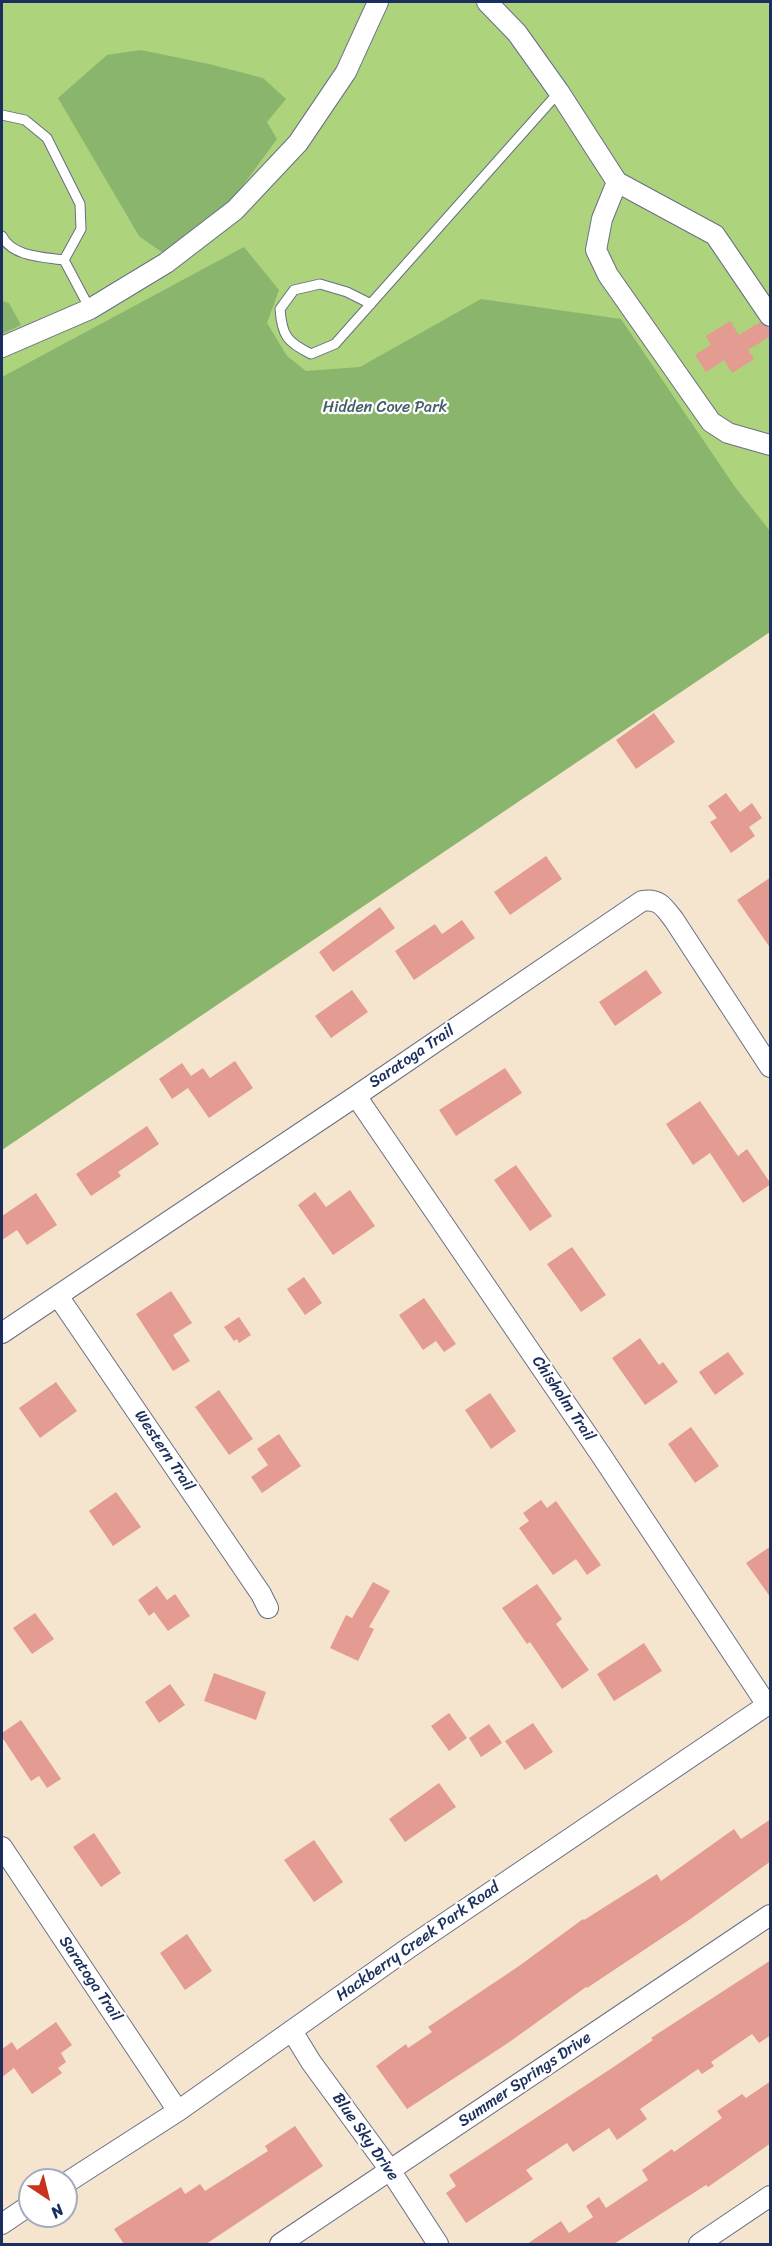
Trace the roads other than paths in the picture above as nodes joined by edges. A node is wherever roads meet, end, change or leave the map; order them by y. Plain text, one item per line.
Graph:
1 (378, 2) edge
2 (487, 2) edge
3 (559, 92) junction
4 (2, 115) edge
5 (617, 182) junction
6 (2, 236) edge
7 (64, 260) junction
8 (371, 304) junction
9 (90, 309) junction
10 (771, 316) edge
11 (2, 347) edge
12 (771, 445) edge
13 (771, 1066) edge
14 (356, 1096) junction
15 (58, 1296) junction
16 (2, 1333) edge
17 (267, 1608) dead end
18 (769, 1704) edge
19 (2, 1847) edge
20 (771, 1915) edge
21 (292, 2031) junction
22 (178, 2111) junction
23 (390, 2170) junction
24 (78, 2174) edge
25 (771, 2196) edge
26 (18, 2213) edge
27 (2, 2224) edge
28 (280, 2244) edge
29 (438, 2244) edge
30 (699, 2244) edge

1 - 9 street
2 - 3 street
3 - 5 street
3 - 8 lane
4 - 7 lane
5 - 10 street
5 - 12 street
6 - 7 lane
7 - 9 lane
8 - 8 lane
9 - 11 street
13 - 14 street, Saratoga Trail
14 - 15 street, Saratoga Trail
14 - 18 street, Chisholm Trail
15 - 16 street, Saratoga Trail
15 - 17 street, Western Trail
18 - 21 street, Hackberry Creek Park Road
19 - 22 street, Saratoga Trail
20 - 23 street, Summer Springs Drive
21 - 22 street, Hackberry Creek Park Road
21 - 23 street, Blue Sky Drive
22 - 24 street, Hackberry Creek Park Road
23 - 28 street, Summer Springs Drive
23 - 29 street, Blue Sky Drive
25 - 30 street
26 - 27 street

